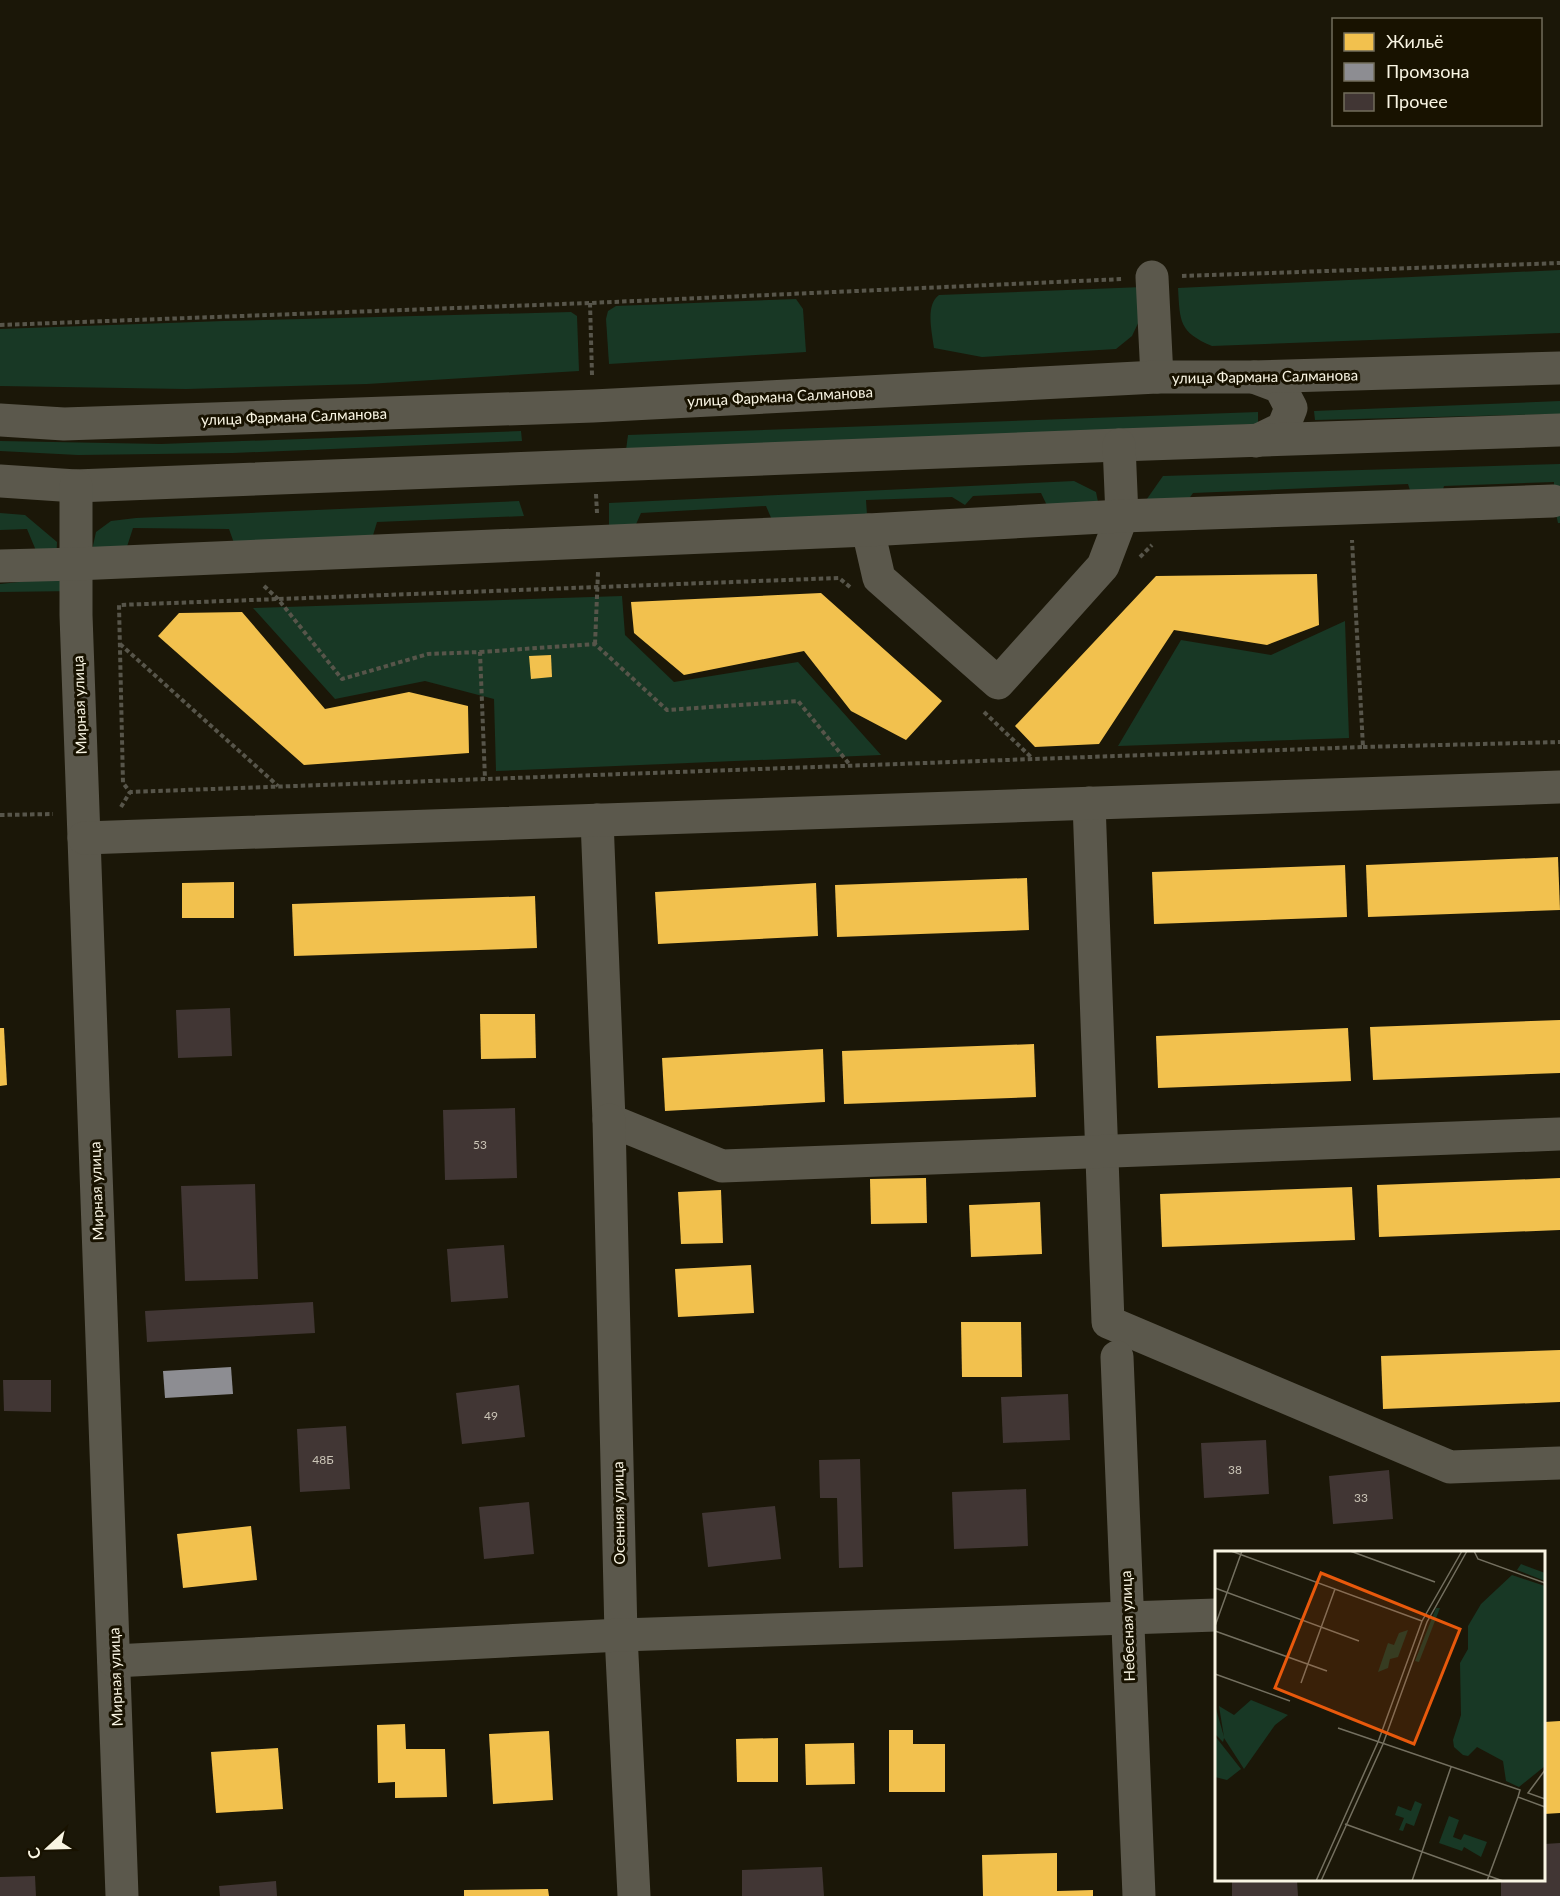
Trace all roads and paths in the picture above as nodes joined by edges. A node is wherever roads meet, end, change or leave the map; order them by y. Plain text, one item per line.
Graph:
1 (1560, 263) edge
2 (1152, 277) junction
3 (590, 303) junction
4 (0, 325) edge
5 (1560, 368) edge
6 (1156, 377) junction
7 (1254, 378) junction
8 (592, 384) dead end
9 (0, 420) edge
10 (1560, 430) edge
11 (1256, 441) junction
12 (1119, 445) junction
13 (0, 481) edge
14 (76, 486) junction
15 (1553, 501) dead end
16 (1122, 516) junction
17 (868, 530) junction
18 (1352, 540) dead end
19 (1152, 544) dead end
20 (1136, 561) dead end
21 (76, 564) junction
22 (598, 564) dead end
23 (0, 566) edge
24 (262, 584) dead end
25 (598, 587) junction
26 (856, 593) dead end
27 (278, 599) junction
28 (120, 643) junction
29 (595, 644) junction
30 (480, 652) junction
31 (976, 704) dead end
32 (1560, 742) edge
33 (1363, 747) junction
34 (1032, 759) junction
35 (850, 765) junction
36 (485, 779) junction
37 (278, 786) junction
38 (1560, 787) edge
39 (1089, 803) junction
40 (597, 820) junction
41 (84, 838) junction
42 (609, 1125) junction
43 (1560, 1134) edge
44 (1102, 1150) junction
45 (1117, 1357) dead end
46 (1560, 1463) edge
47 (1215, 1615) edge
48 (1127, 1617) junction
49 (621, 1635) junction
50 (114, 1661) junction
51 (122, 1896) edge
52 (634, 1896) edge
53 (1139, 1896) edge

1 - 2 path
2 - 3 path
2 - 6 street
3 - 4 path
3 - 8 path
5 - 7 street, улица Фармана Салманова
6 - 7 street, улица Фармана Салманова
6 - 9 street, улица Фармана Салманова
7 - 11 street
10 - 11 street
11 - 12 street
12 - 14 street
12 - 16 street
13 - 14 street
14 - 21 street, Мирная улица
15 - 16 street
16 - 17 street
16 - 17 street
17 - 21 street
18 - 33 path
19 - 20 path
21 - 23 street
21 - 41 street, Мирная улица
22 - 25 path
24 - 27 path
25 - 26 path
25 - 27 path
25 - 29 path
27 - 28 path
27 - 30 path
28 - 37 path
28 - 37 path
29 - 30 path
29 - 35 path
30 - 36 path
31 - 34 path
32 - 33 path
33 - 34 path
34 - 35 path
35 - 36 path
36 - 37 path
38 - 39 street
39 - 40 street
39 - 44 street
40 - 41 street
40 - 42 street, Осенняя улица
41 - 50 street, Мирная улица
42 - 44 street
42 - 49 street, Осенняя улица
43 - 44 street
44 - 46 street
45 - 48 street, Небесная улица
47 - 48 street
48 - 49 street
48 - 53 street, Небесная улица
49 - 50 street
49 - 52 street, Осенняя улица
50 - 51 street, Мирная улица

